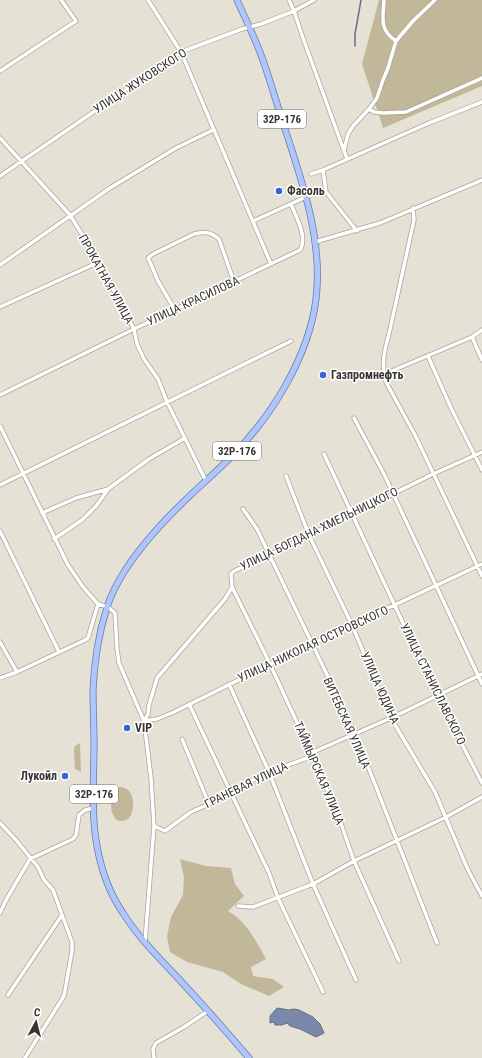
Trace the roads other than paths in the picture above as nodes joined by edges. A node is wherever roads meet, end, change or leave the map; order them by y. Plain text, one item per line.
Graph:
1 (61, 0) edge
2 (148, 0) edge
3 (237, 0) edge
4 (289, 0) edge
5 (314, 0) edge
6 (384, 0) edge
7 (435, 0) edge
8 (294, 11) junction
9 (250, 28) junction
10 (396, 41) junction
11 (181, 52) junction
12 (0, 71) edge
13 (482, 78) edge
14 (482, 102) edge
15 (369, 109) junction
16 (214, 130) junction
17 (0, 138) edge
18 (344, 150) junction
19 (347, 159) junction
20 (21, 162) junction
21 (324, 170) junction
22 (311, 174) dead end
23 (0, 176) edge
24 (482, 180) edge
25 (326, 192) junction
26 (306, 196) junction
27 (291, 204) junction
28 (413, 208) junction
29 (70, 215) junction
30 (253, 221) junction
31 (357, 231) junction
32 (316, 242) junction
33 (99, 262) junction
34 (271, 264) junction
35 (0, 265) edge
36 (234, 282) junction
37 (0, 307) edge
38 (175, 310) junction
39 (134, 329) junction
40 (482, 330) edge
41 (472, 336) junction
42 (291, 341) dead end
43 (428, 356) junction
44 (482, 360) edge
45 (384, 375) junction
46 (0, 395) edge
47 (167, 402) junction
48 (354, 418) dead end
49 (0, 426) edge
50 (185, 438) junction
51 (482, 452) edge
52 (324, 454) dead end
53 (475, 456) junction
54 (482, 470) edge
55 (23, 474) junction
56 (433, 474) junction
57 (286, 476) dead end
58 (206, 480) junction
59 (0, 485) edge
60 (108, 489) junction
61 (393, 494) junction
62 (243, 509) dead end
63 (42, 513) junction
64 (351, 514) junction
65 (0, 531) edge
66 (309, 535) junction
67 (54, 539) junction
68 (269, 555) junction
69 (482, 564) edge
70 (477, 566) junction
71 (482, 576) edge
72 (437, 586) junction
73 (232, 587) junction
74 (98, 604) junction
75 (395, 605) junction
76 (108, 607) junction
77 (352, 625) junction
78 (0, 642) edge
79 (311, 644) junction
80 (59, 652) junction
81 (270, 664) junction
82 (17, 672) junction
83 (482, 674) edge
84 (478, 676) junction
85 (0, 678) edge
86 (229, 684) junction
87 (482, 684) edge
88 (437, 696) junction
89 (189, 704) junction
90 (391, 718) junction
91 (144, 721) junction
92 (355, 733) junction
93 (182, 739) dead end
94 (311, 753) junction
95 (270, 772) junction
96 (482, 783) edge
97 (231, 791) junction
98 (482, 797) edge
99 (209, 804) junction
100 (94, 808) junction
101 (446, 817) junction
102 (0, 823) edge
103 (154, 826) junction
104 (397, 841) junction
105 (30, 859) junction
106 (354, 861) junction
107 (312, 884) junction
108 (482, 896) edge
109 (278, 898) junction
110 (238, 906) dead end
111 (0, 914) edge
112 (62, 915) junction
113 (145, 943) junction
114 (436, 943) dead end
115 (399, 961) dead end
116 (356, 980) dead end
117 (323, 992) dead end
118 (8, 995) dead end
119 (208, 1011) junction
120 (25, 1058) edge
121 (154, 1058) edge
122 (250, 1058) edge

1 - 12 street
2 - 11 street
3 - 9 main road, 32Р-176
4 - 8 street
5 - 8 street, УЛИЦА ЖУКОВСКОГО
6 - 10 street
7 - 10 street
8 - 9 street, УЛИЦА ЖУКОВСКОГО
8 - 18 street
9 - 11 street, УЛИЦА ЖУКОВСКОГО
9 - 26 main road, 32Р-176
10 - 15 street
11 - 16 street
11 - 20 street, УЛИЦА ЖУКОВСКОГО
13 - 15 street
14 - 19 street
15 - 18 street
16 - 29 street
16 - 30 street
17 - 20 street, ПРОКАТНАЯ УЛИЦА
18 - 19 street
19 - 21 street
20 - 23 street, УЛИЦА ЖУКОВСКОГО
20 - 29 street, ПРОКАТНАЯ УЛИЦА
21 - 22 street
21 - 25 street
24 - 28 street
25 - 26 street
25 - 31 street
26 - 27 street
26 - 32 main road, 32Р-176
27 - 30 street
27 - 34 street, УЛИЦА КРАСИЛОВА
28 - 31 street
28 - 45 street
29 - 33 street, ПРОКАТНАЯ УЛИЦА
29 - 35 street
30 - 34 street
31 - 32 street
32 - 58 main road, 32Р-176
33 - 37 street
33 - 39 street, ПРОКАТНАЯ УЛИЦА
34 - 36 street, УЛИЦА КРАСИЛОВА
36 - 38 street, УЛИЦА КРАСИЛОВА
36 - 38 street
38 - 39 street, УЛИЦА КРАСИЛОВА
39 - 46 street, УЛИЦА КРАСИЛОВА
39 - 47 street, ПРОКАТНАЯ УЛИЦА
40 - 41 street
41 - 43 street
41 - 44 street
42 - 47 street
43 - 45 street
43 - 53 street
45 - 56 street
47 - 50 street, ПРОКАТНАЯ УЛИЦА
47 - 55 street
48 - 61 street
49 - 55 street
50 - 58 street, ПРОКАТНАЯ УЛИЦА
50 - 60 street
51 - 53 street, УЛИЦА БОГДАНА ХМЕЛЬНИЦКОГО
52 - 64 street, УЛИЦА СТАНИСЛАВСКОГО
53 - 54 street
53 - 56 street, УЛИЦА БОГДАНА ХМЕЛЬНИЦКОГО
55 - 59 street
55 - 63 street
56 - 61 street, УЛИЦА БОГДАНА ХМЕЛЬНИЦКОГО
56 - 70 street
57 - 66 street, УЛИЦА ЮДИНА
58 - 76 main road, 32Р-176
60 - 63 street
60 - 67 street
61 - 64 street, УЛИЦА БОГДАНА ХМЕЛЬНИЦКОГО
61 - 72 street
62 - 68 street, ВИТЕБСКАЯ УЛИЦА
63 - 67 street
64 - 66 street, УЛИЦА БОГДАНА ХМЕЛЬНИЦКОГО
64 - 75 street, УЛИЦА СТАНИСЛАВСКОГО
65 - 80 street
66 - 68 street, УЛИЦА БОГДАНА ХМЕЛЬНИЦКОГО
66 - 77 street, УЛИЦА ЮДИНА
67 - 74 street
68 - 73 street, УЛИЦА БОГДАНА ХМЕЛЬНИЦКОГО
68 - 79 street, ВИТЕБСКАЯ УЛИЦА
69 - 70 street, УЛИЦА НИКОЛАЯ ОСТРОВСКОГО
70 - 71 street
70 - 72 street, УЛИЦА НИКОЛАЯ ОСТРОВСКОГО
72 - 75 street, УЛИЦА НИКОЛАЯ ОСТРОВСКОГО
72 - 84 street
73 - 81 street, ТАЙМЫРСКАЯ УЛИЦА
73 - 91 street, УЛИЦА БОГДАНА ХМЕЛЬНИЦКОГО
74 - 76 street
74 - 80 street
75 - 77 street, УЛИЦА НИКОЛАЯ ОСТРОВСКОГО
75 - 88 street, УЛИЦА СТАНИСЛАВСКОГО
76 - 91 street
76 - 100 main road, 32Р-176
77 - 79 street, УЛИЦА НИКОЛАЯ ОСТРОВСКОГО
77 - 90 street, УЛИЦА ЮДИНА
78 - 82 street
79 - 81 street, УЛИЦА НИКОЛАЯ ОСТРОВСКОГО
79 - 92 street, ВИТЕБСКАЯ УЛИЦА
80 - 82 street
81 - 86 street, УЛИЦА НИКОЛАЯ ОСТРОВСКОГО
81 - 94 street, ТАЙМЫРСКАЯ УЛИЦА
82 - 85 street
83 - 84 street, ГРАНЕВАЯ УЛИЦА
84 - 87 street
84 - 88 street, ГРАНЕВАЯ УЛИЦА
86 - 89 street, УЛИЦА НИКОЛАЯ ОСТРОВСКОГО
86 - 95 street
88 - 90 street, ГРАНЕВАЯ УЛИЦА
88 - 96 street, УЛИЦА СТАНИСЛАВСКОГО
89 - 91 street, УЛИЦА НИКОЛАЯ ОСТРОВСКОГО
89 - 97 street
90 - 92 street, ГРАНЕВАЯ УЛИЦА
90 - 101 street, УЛИЦА ЮДИНА
91 - 103 street
92 - 94 street, ГРАНЕВАЯ УЛИЦА
92 - 104 street, ВИТЕБСКАЯ УЛИЦА
93 - 99 street
94 - 95 street, ГРАНЕВАЯ УЛИЦА
94 - 106 street, ТАЙМЫРСКАЯ УЛИЦА
95 - 97 street, ГРАНЕВАЯ УЛИЦА
95 - 107 street
97 - 99 street, ГРАНЕВАЯ УЛИЦА
97 - 109 street
98 - 101 street
99 - 103 street, ГРАНЕВАЯ УЛИЦА
100 - 105 street
100 - 113 main road, 32Р-176
101 - 104 street
101 - 108 street, УЛИЦА ЮДИНА
102 - 105 street
103 - 113 street
104 - 106 street
104 - 114 street, ВИТЕБСКАЯ УЛИЦА
105 - 111 street
105 - 112 street
106 - 107 street
106 - 115 street, ТАЙМЫРСКАЯ УЛИЦА
107 - 109 street
107 - 116 street
109 - 110 street
109 - 117 street
112 - 118 street
112 - 120 street
113 - 119 main road, 32Р-176
119 - 121 street
119 - 122 main road, 32Р-176

